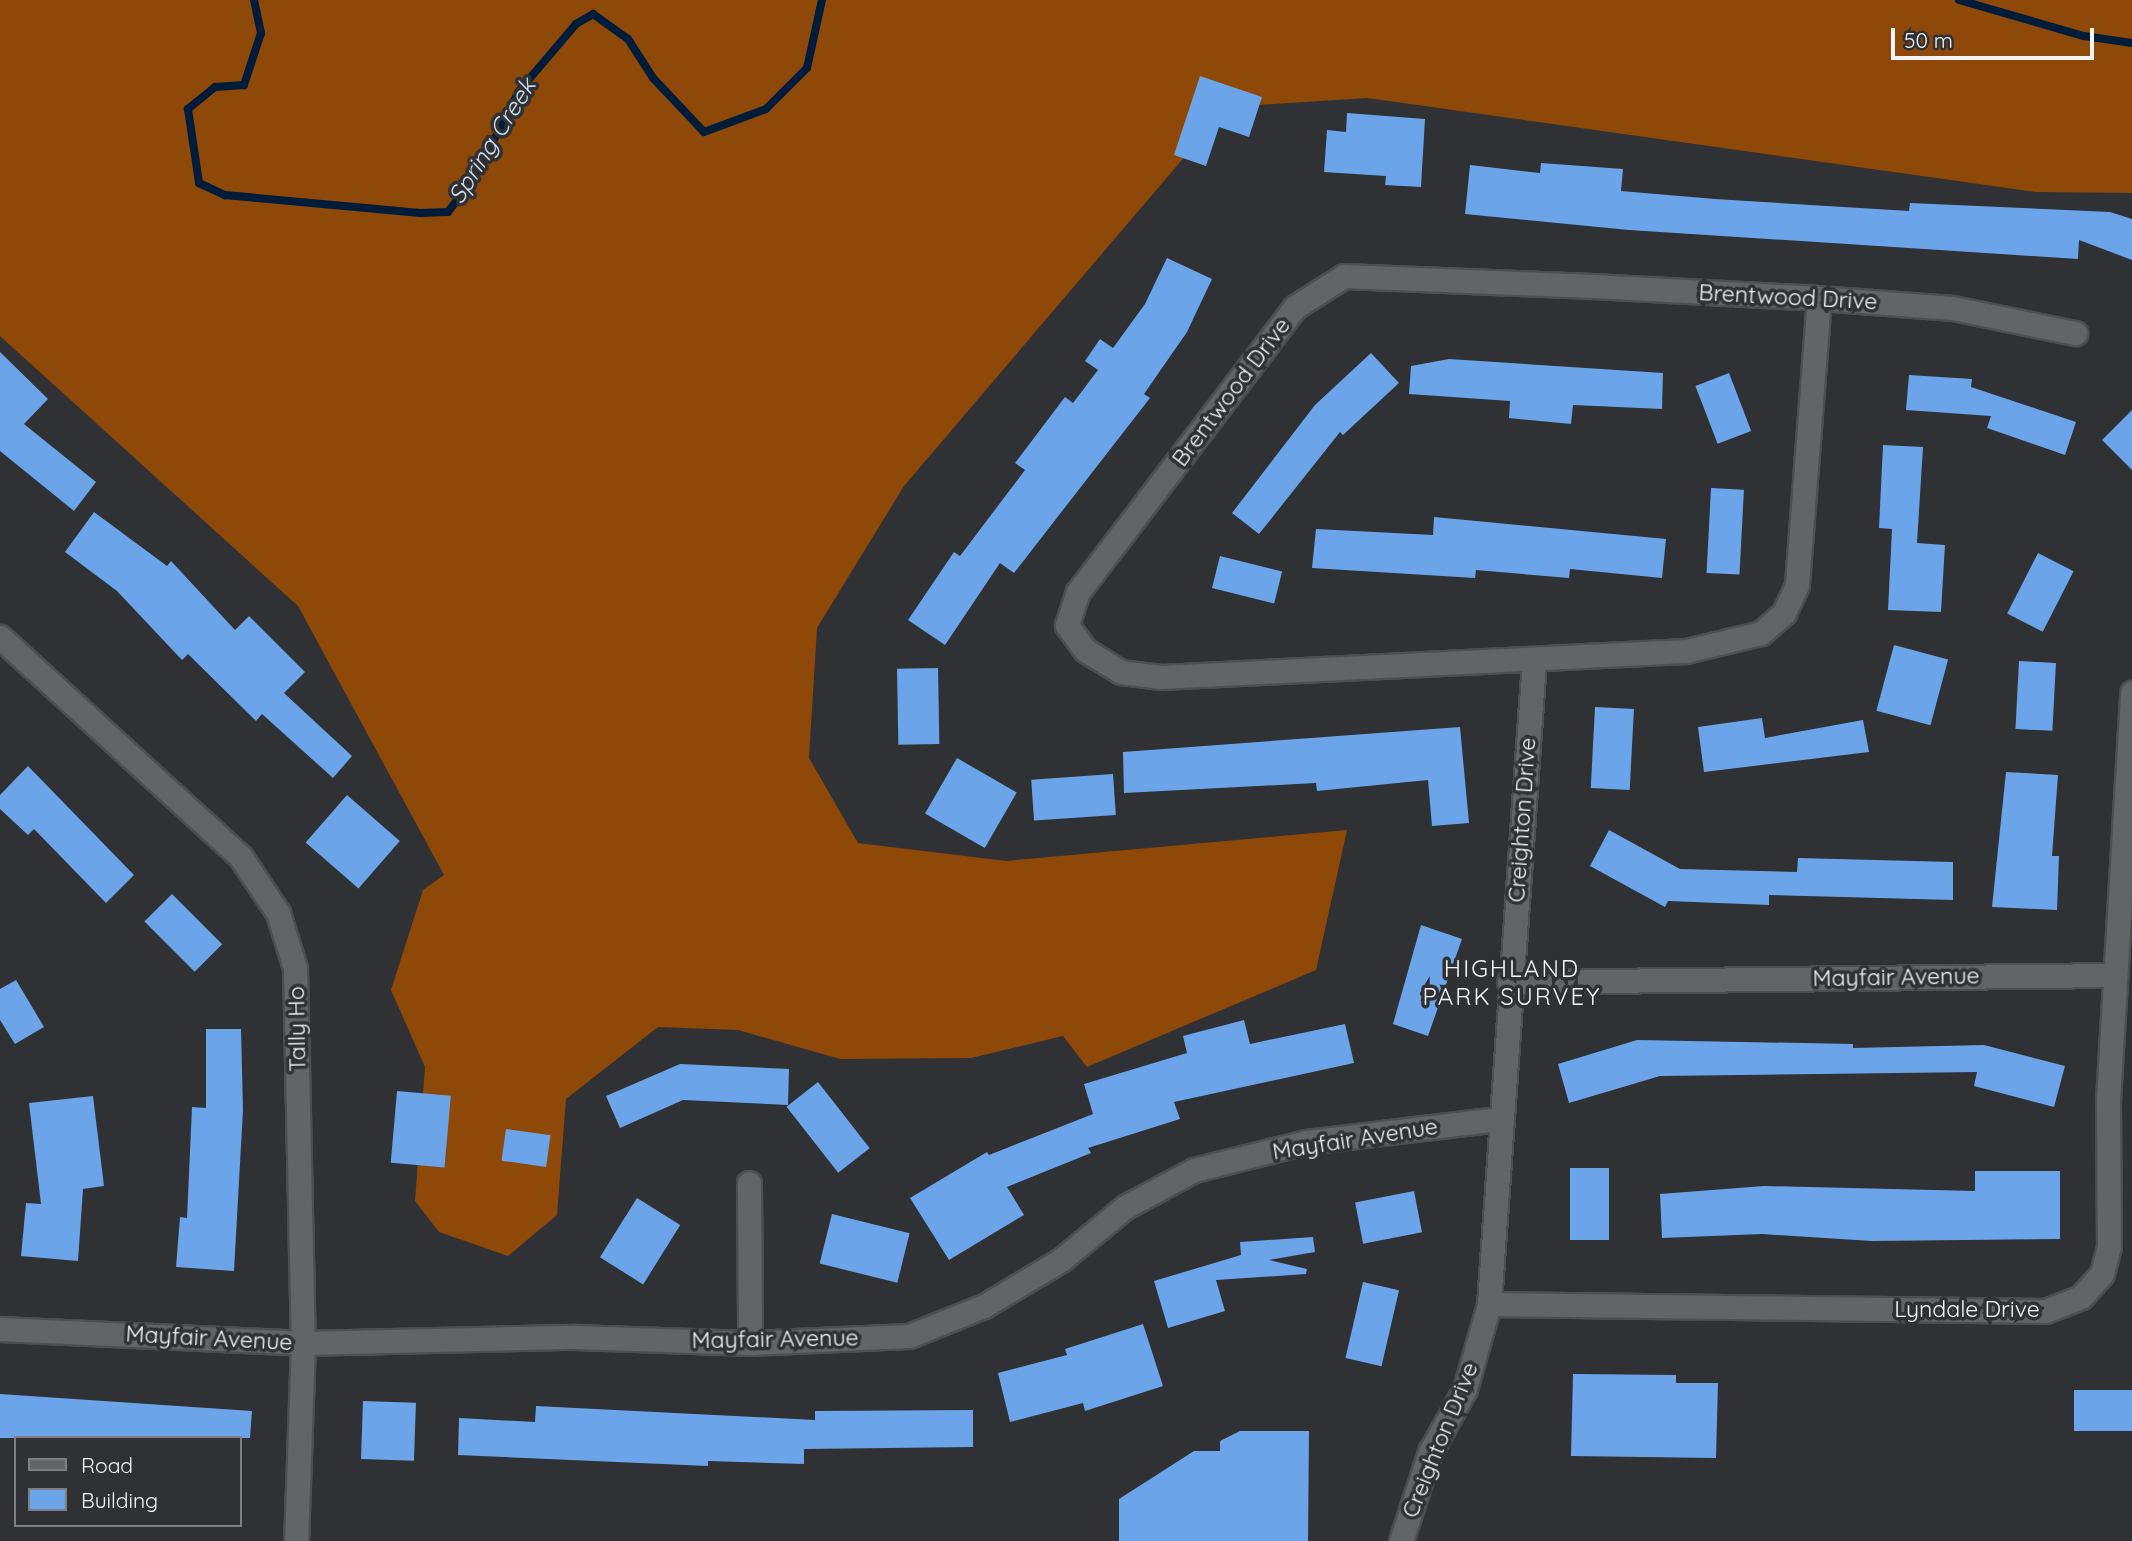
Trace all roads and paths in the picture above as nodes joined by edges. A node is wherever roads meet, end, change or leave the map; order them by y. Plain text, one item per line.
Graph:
1 (1819, 298) junction
2 (2075, 332) dead end
3 (0, 637) edge
4 (1534, 660) junction
5 (2132, 694) edge
6 (2114, 975) junction
7 (1509, 982) junction
8 (1499, 1119) junction
9 (749, 1183) dead end
10 (1489, 1304) junction
11 (0, 1329) edge
12 (303, 1343) junction
13 (750, 1343) junction
14 (296, 1541) edge
15 (1401, 1541) edge

1 - 2 street, Brentwood Drive
1 - 4 street
1 - 4 street, Brentwood Drive
3 - 12 street, Tally Ho
4 - 7 street, Creighton Drive
5 - 6 street, Lyndale Drive
6 - 7 street, Mayfair Avenue
6 - 10 street, Lyndale Drive
7 - 8 street, Creighton Drive
8 - 10 street, Creighton Drive
8 - 13 street, Mayfair Avenue
9 - 13 street
10 - 15 street, Creighton Drive
11 - 12 street, Mayfair Avenue
12 - 13 street, Mayfair Avenue
12 - 14 street, Tally Ho

